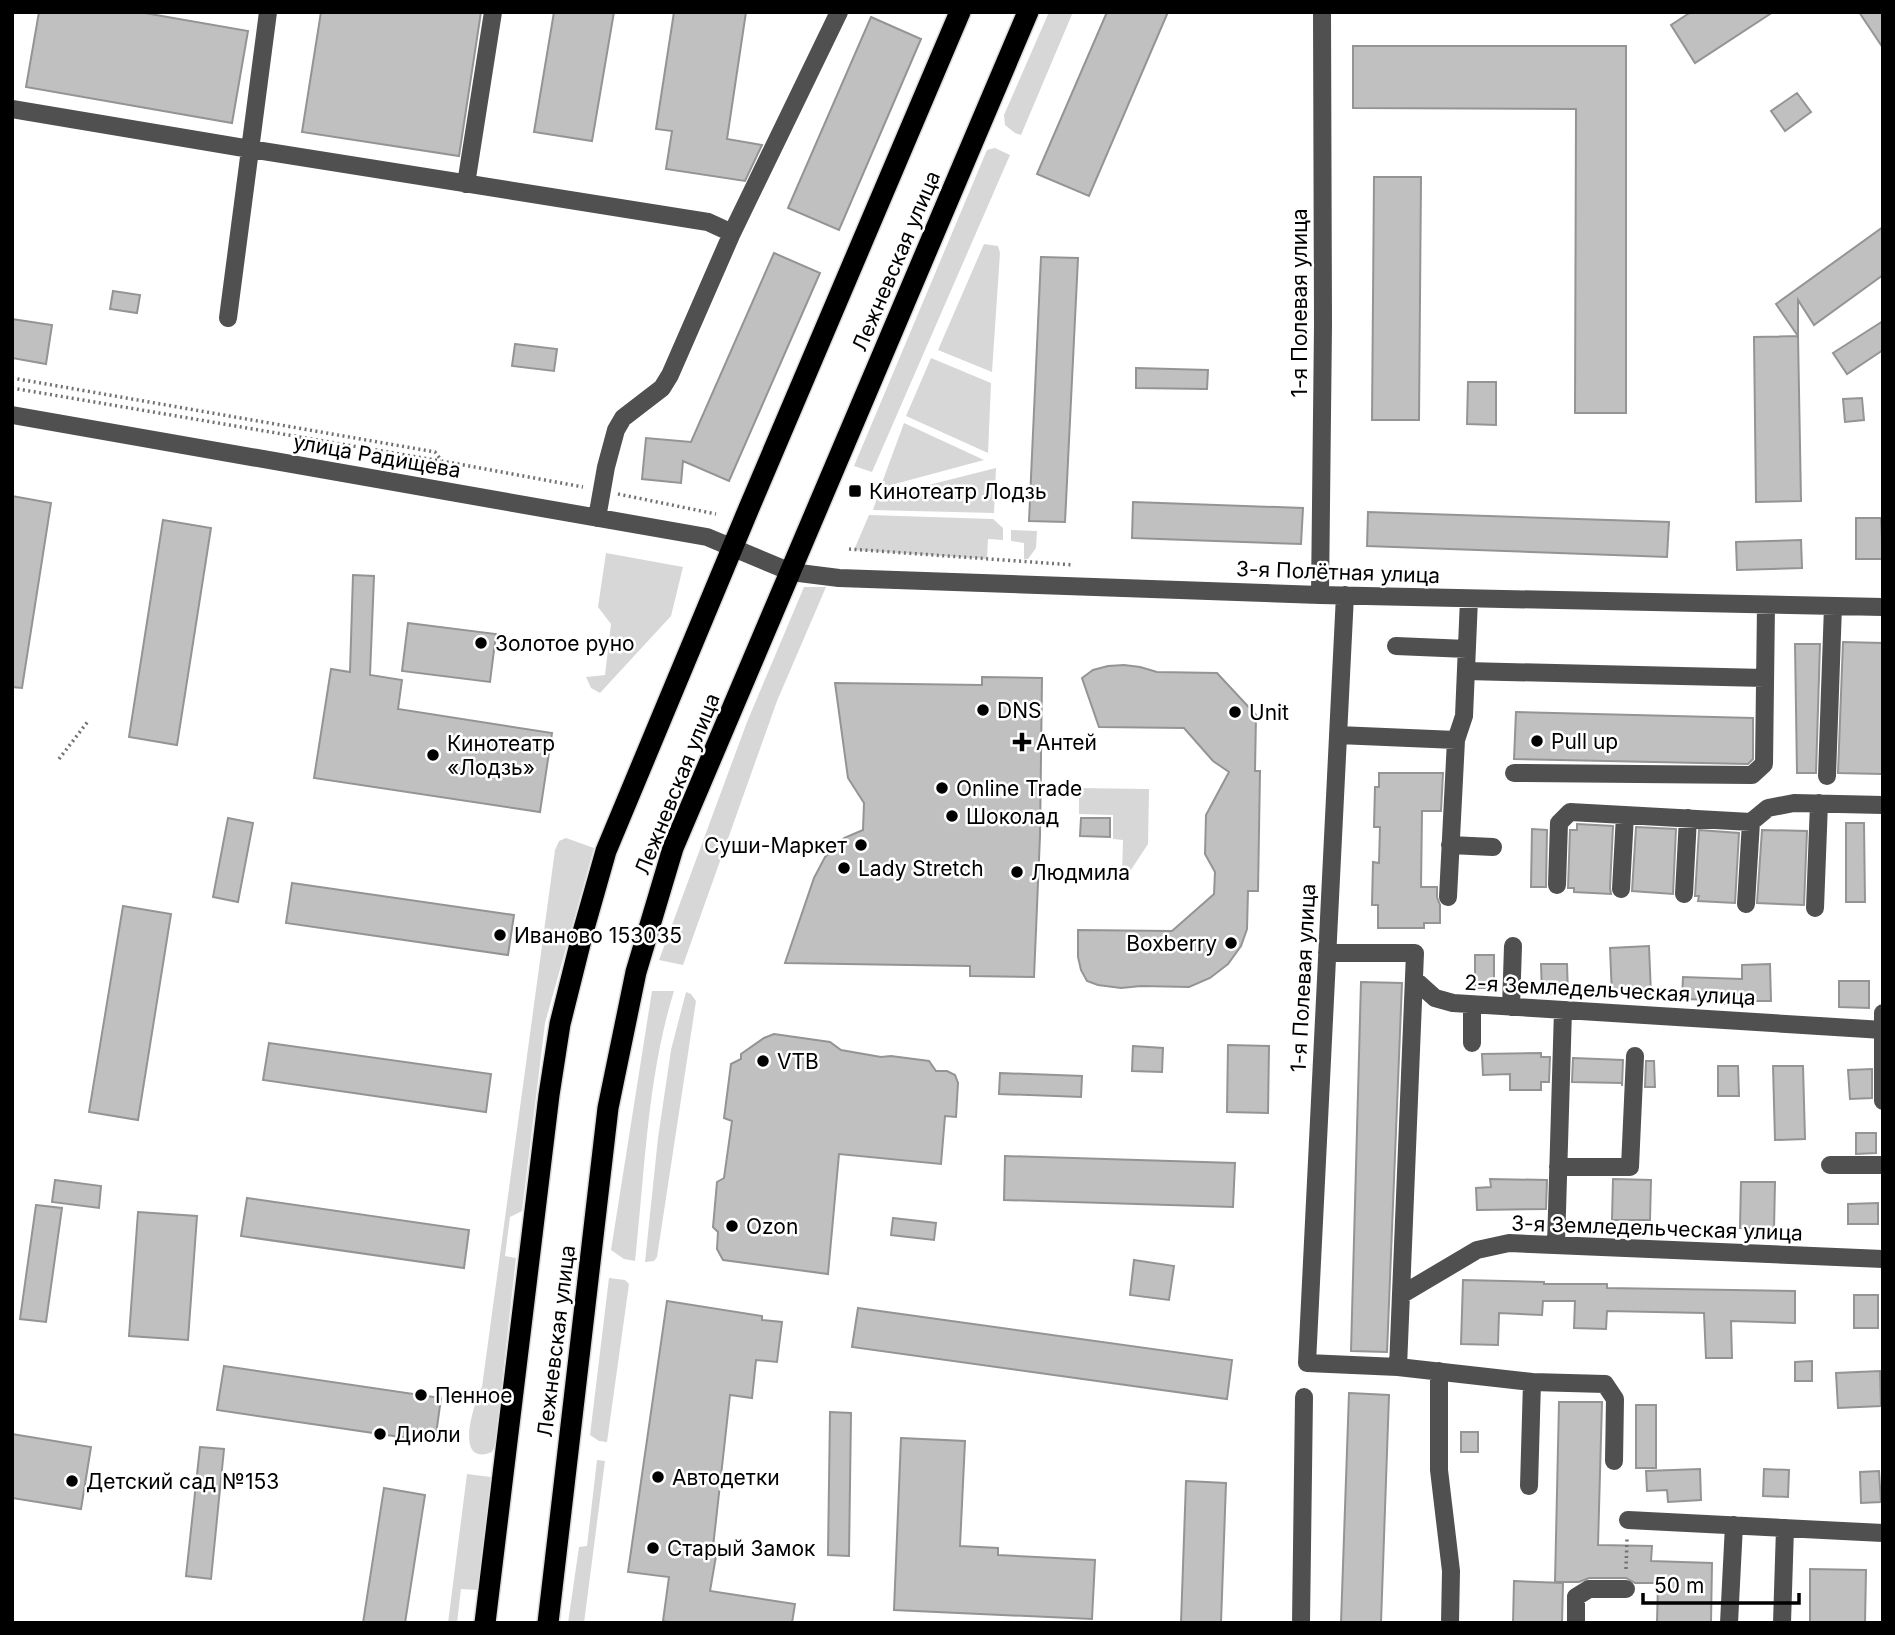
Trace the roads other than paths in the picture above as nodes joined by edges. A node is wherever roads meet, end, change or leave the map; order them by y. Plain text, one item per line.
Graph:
1 (268, 12) edge
2 (494, 12) edge
3 (839, 12) edge
4 (960, 12) edge
5 (1028, 12) edge
6 (1322, 12) edge
7 (12, 108) edge
8 (250, 149) junction
9 (466, 184) junction
10 (732, 233) junction
11 (228, 318) dead end
12 (12, 415) edge
13 (597, 518) junction
14 (733, 548) junction
15 (791, 572) junction
16 (1320, 595) junction
17 (1345, 595) junction
18 (1469, 599) junction
19 (1766, 605) junction
20 (1833, 606) junction
21 (1883, 607) edge
22 (1396, 646) dead end
23 (1467, 649) junction
24 (1466, 671) junction
25 (1765, 678) junction
26 (1338, 735) junction
27 (1455, 740) junction
28 (1514, 773) dead end
29 (1827, 776) dead end
30 (1819, 803) junction
31 (1883, 805) edge
32 (1625, 815) junction
33 (1688, 818) junction
34 (1751, 822) junction
35 (1450, 845) junction
36 (1493, 847) dead end
37 (1557, 886) dead end
38 (1621, 889) dead end
39 (1684, 894) dead end
40 (1448, 897) dead end
41 (1746, 904) dead end
42 (1815, 908) dead end
43 (1513, 946) dead end
44 (1327, 953) junction
45 (1415, 980) junction
46 (1472, 1005) junction
47 (1511, 1007) junction
48 (1563, 1010) junction
49 (1883, 1013) edge
50 (1882, 1030) edge
51 (1472, 1043) dead end
52 (1635, 1056) dead end
53 (1883, 1101) edge
54 (1830, 1165) dead end
55 (1883, 1165) edge
56 (1558, 1167) junction
57 (1556, 1245) junction
58 (1883, 1259) edge
59 (1401, 1295) junction
60 (1398, 1367) junction
61 (1439, 1371) junction
62 (1532, 1382) junction
63 (1304, 1397) dead end
64 (1614, 1461) dead end
65 (1529, 1486) dead end
66 (1628, 1520) road end
67 (1734, 1525) junction
68 (1785, 1528) junction
69 (1883, 1533) edge
70 (1626, 1589) road end
71 (485, 1623) edge
72 (548, 1623) edge
73 (1301, 1623) edge
74 (1450, 1623) edge
75 (1576, 1623) edge
76 (1729, 1623) edge
77 (1782, 1623) edge

1 - 8 street
2 - 9 street
3 - 10 street
4 - 14 highway, Лежневская улица
5 - 15 highway, Лежневская улица
6 - 16 street, 1-я Полевая улица
7 - 8 street
8 - 9 street
8 - 11 street
9 - 10 street
10 - 13 street
12 - 13 street, улица Радищева
13 - 14 street, улица Радищева
14 - 15 street, 3-я Полётная улица
14 - 71 highway, Лежневская улица
15 - 16 street, 3-я Полётная улица
15 - 72 highway, Лежневская улица
16 - 17 street, 3-я Полётная улица
17 - 18 street, 3-я Полётная улица
17 - 26 street, 1-я Полевая улица
18 - 19 street, 3-я Полётная улица
18 - 23 street
19 - 20 street, 3-я Полётная улица
19 - 25 street
20 - 21 street, 3-я Полётная улица
20 - 29 street
22 - 23 street
23 - 24 street
24 - 25 street
24 - 27 street
25 - 28 street
26 - 27 street
26 - 44 street, 1-я Полевая улица
27 - 35 street
30 - 31 street
30 - 34 street
30 - 42 street
32 - 33 street
32 - 37 street
32 - 38 street
33 - 34 street
33 - 39 street
34 - 41 street
35 - 36 street
35 - 40 street
43 - 47 street
44 - 45 street
44 - 60 street, 1-я Полевая улица
45 - 46 street, 2-я Земледельческая улица
45 - 59 street
46 - 47 street, 2-я Земледельческая улица
46 - 51 street
47 - 48 street, 2-я Земледельческая улица
48 - 50 street, 2-я Земледельческая улица
48 - 56 street
49 - 50 street
50 - 53 street
52 - 56 street
54 - 55 street
56 - 57 street
57 - 58 street, 3-я Земледельческая улица
57 - 59 street, 3-я Земледельческая улица
59 - 60 street
60 - 61 street
61 - 62 street
61 - 74 street
62 - 64 street
62 - 65 street
63 - 73 street
66 - 67 street
67 - 68 street
67 - 76 street
68 - 69 street
68 - 77 street
70 - 75 street

